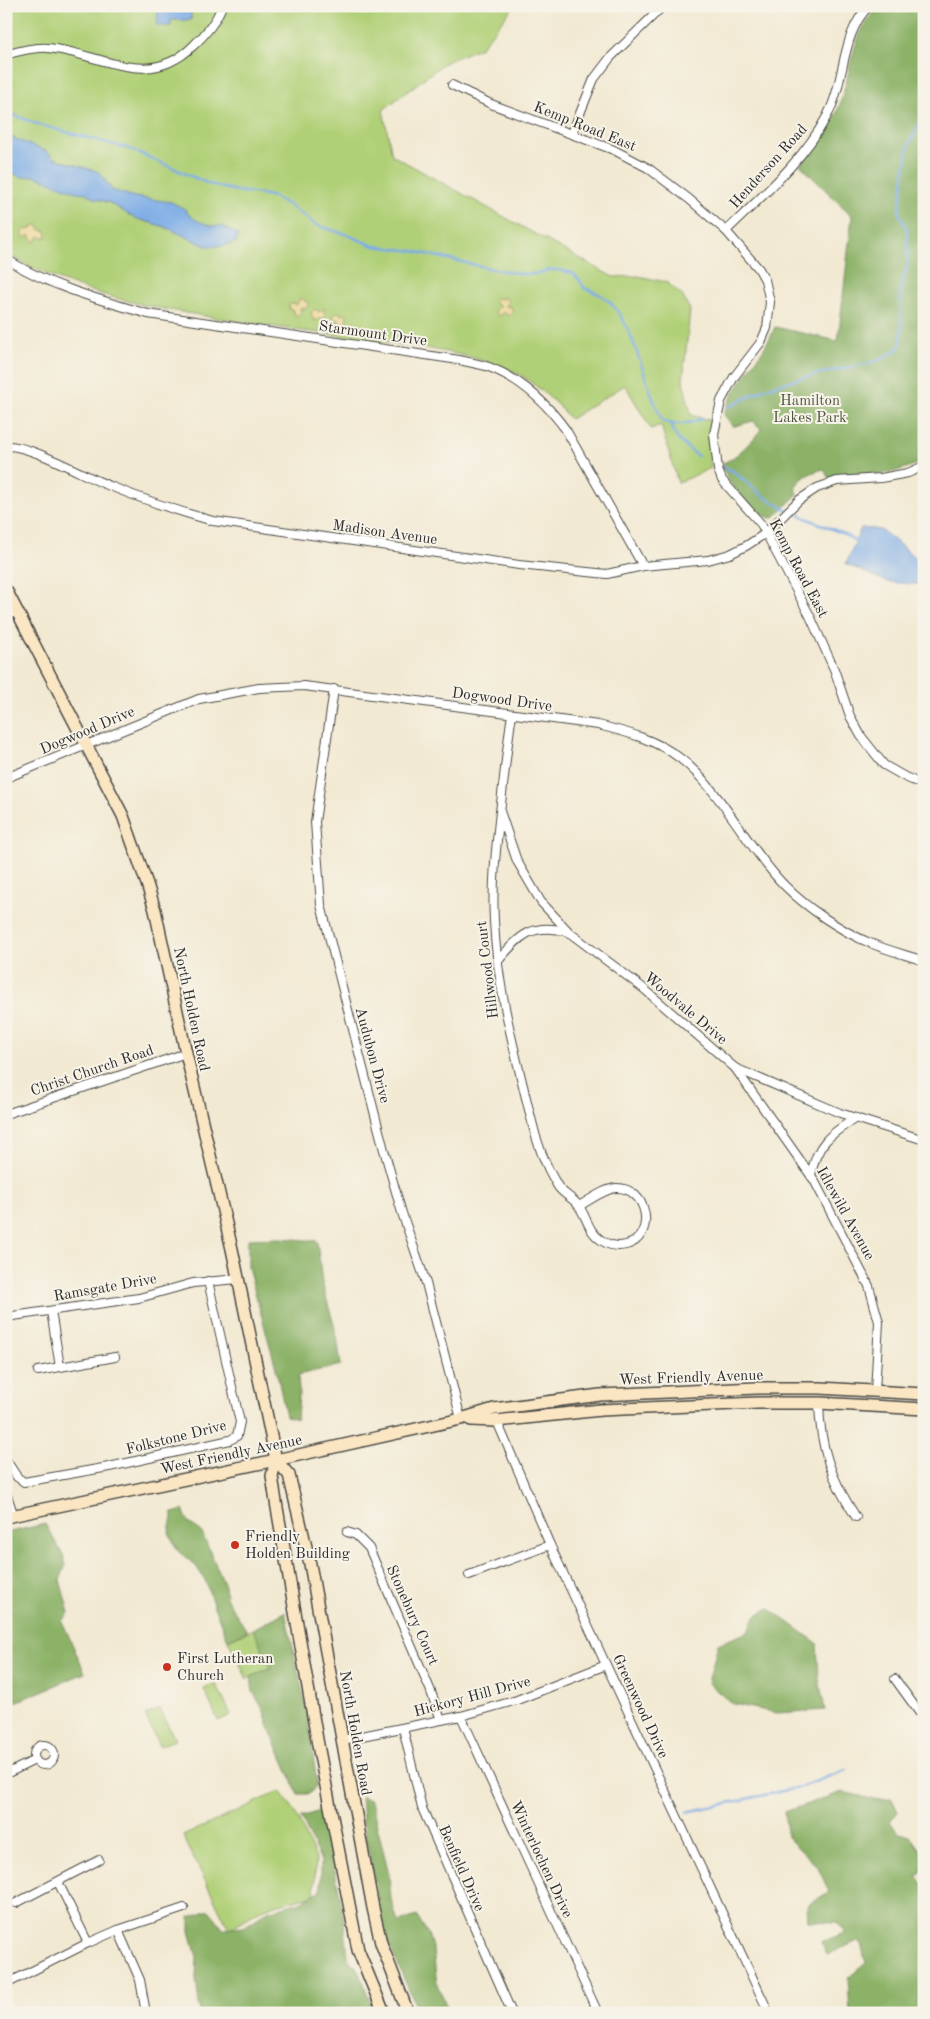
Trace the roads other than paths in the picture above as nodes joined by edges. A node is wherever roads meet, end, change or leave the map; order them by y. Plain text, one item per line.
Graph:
1 (222, 6) edge
2 (663, 6) edge
3 (869, 6) edge
4 (6, 55) edge
5 (452, 85) dead end
6 (572, 133) junction
7 (726, 230) junction
8 (6, 259) edge
9 (6, 446) edge
10 (924, 466) edge
11 (766, 532) junction
12 (643, 566) junction
13 (6, 590) edge
14 (12, 613) edge
15 (334, 689) junction
16 (512, 714) junction
17 (87, 745) junction
18 (6, 778) edge
19 (924, 785) edge
20 (500, 812) junction
21 (570, 933) junction
22 (498, 961) junction
23 (924, 961) edge
24 (186, 1053) junction
25 (736, 1068) junction
26 (6, 1114) edge
27 (856, 1118) junction
28 (924, 1140) edge
29 (811, 1176) junction
30 (579, 1206) junction
31 (238, 1279) junction
32 (208, 1282) junction
33 (51, 1311) junction
34 (6, 1317) edge
35 (115, 1357) dead end
36 (60, 1367) junction
37 (38, 1371) dead end
38 (875, 1391) junction
39 (924, 1394) edge
40 (819, 1403) junction
41 (494, 1409) junction
42 (924, 1409) edge
43 (461, 1419) junction
44 (496, 1421) junction
45 (6, 1460) edge
46 (276, 1460) junction
47 (6, 1493) edge
48 (10, 1517) edge
49 (856, 1517) dead end
50 (347, 1532) dead end
51 (550, 1545) junction
52 (469, 1575) dead end
53 (606, 1665) junction
54 (895, 1679) dead end
55 (461, 1716) junction
56 (924, 1719) edge
57 (442, 1720) junction
58 (403, 1728) junction
59 (342, 1740) junction
60 (35, 1760) dead end
61 (6, 1774) edge
62 (99, 1860) dead end
63 (58, 1882) junction
64 (16, 1903) dead end
65 (184, 1908) dead end
66 (118, 1930) junction
67 (88, 1943) junction
68 (6, 1984) edge
69 (146, 2013) edge
70 (384, 2013) edge
71 (408, 2013) edge
72 (512, 2013) edge
73 (598, 2013) edge
74 (769, 2013) edge

1 - 4 street
2 - 6 street
3 - 7 street, Henderson Road
5 - 6 street, Kemp Road East
6 - 7 street, Kemp Road East
7 - 11 street, Kemp Road East
8 - 12 street, Starmount Drive
9 - 12 street, Madison Avenue
10 - 11 street
11 - 12 street, Madison Avenue
11 - 19 street, Kemp Road East
13 - 14 main road, North Holden Road
14 - 17 main road, North Holden Road
15 - 16 street, Dogwood Drive
15 - 17 street, Dogwood Drive
15 - 43 street, Audubon Drive
16 - 20 street, Hillwood Court
16 - 23 street, Dogwood Drive
17 - 18 street, Dogwood Drive
17 - 24 main road, North Holden Road
20 - 21 street, Woodvale Drive
20 - 22 street, Hillwood Court
21 - 22 street
21 - 25 street, Woodvale Drive
22 - 30 street, Hillwood Court
24 - 26 street, Christ Church Road
24 - 31 main road, North Holden Road
25 - 27 street, Woodvale Drive
25 - 29 street, Idlewild Avenue
27 - 28 street, Woodvale Drive
27 - 29 street
29 - 38 street, Idlewild Avenue
30 - 30 street, Hillwood Court
31 - 32 street, Ramsgate Drive
31 - 46 main road, North Holden Road
32 - 33 street, Ramsgate Drive
32 - 45 street, Folkstone Drive
33 - 34 street, Ramsgate Drive
33 - 36 street
35 - 36 street
36 - 37 street
38 - 39 main road, West Friendly Avenue
38 - 41 main road, West Friendly Avenue
40 - 42 main road, West Friendly Avenue
40 - 44 main road, West Friendly Avenue
40 - 49 street
41 - 43 main road, West Friendly Avenue
41 - 44 street, Greenwood Drive
43 - 44 main road, West Friendly Avenue
43 - 46 main road, West Friendly Avenue
44 - 51 street, Greenwood Drive
46 - 48 main road, West Friendly Avenue
46 - 59 main road, North Holden Road
46 - 70 main road, North Holden Road
47 - 48 street
50 - 57 street, Stonebury Court
51 - 52 street
51 - 53 street, Greenwood Drive
53 - 55 street, Hickory Hill Drive
53 - 74 street, Greenwood Drive
54 - 56 street
55 - 57 street, Hickory Hill Drive
55 - 73 street, Winterlochen Drive
57 - 58 street, Hickory Hill Drive
58 - 59 street, Hickory Hill Drive
58 - 72 street, Benfield Drive
59 - 71 main road, North Holden Road
60 - 61 street
62 - 63 street
63 - 64 street
63 - 67 street
65 - 66 street
66 - 67 street
66 - 69 street
67 - 68 street

